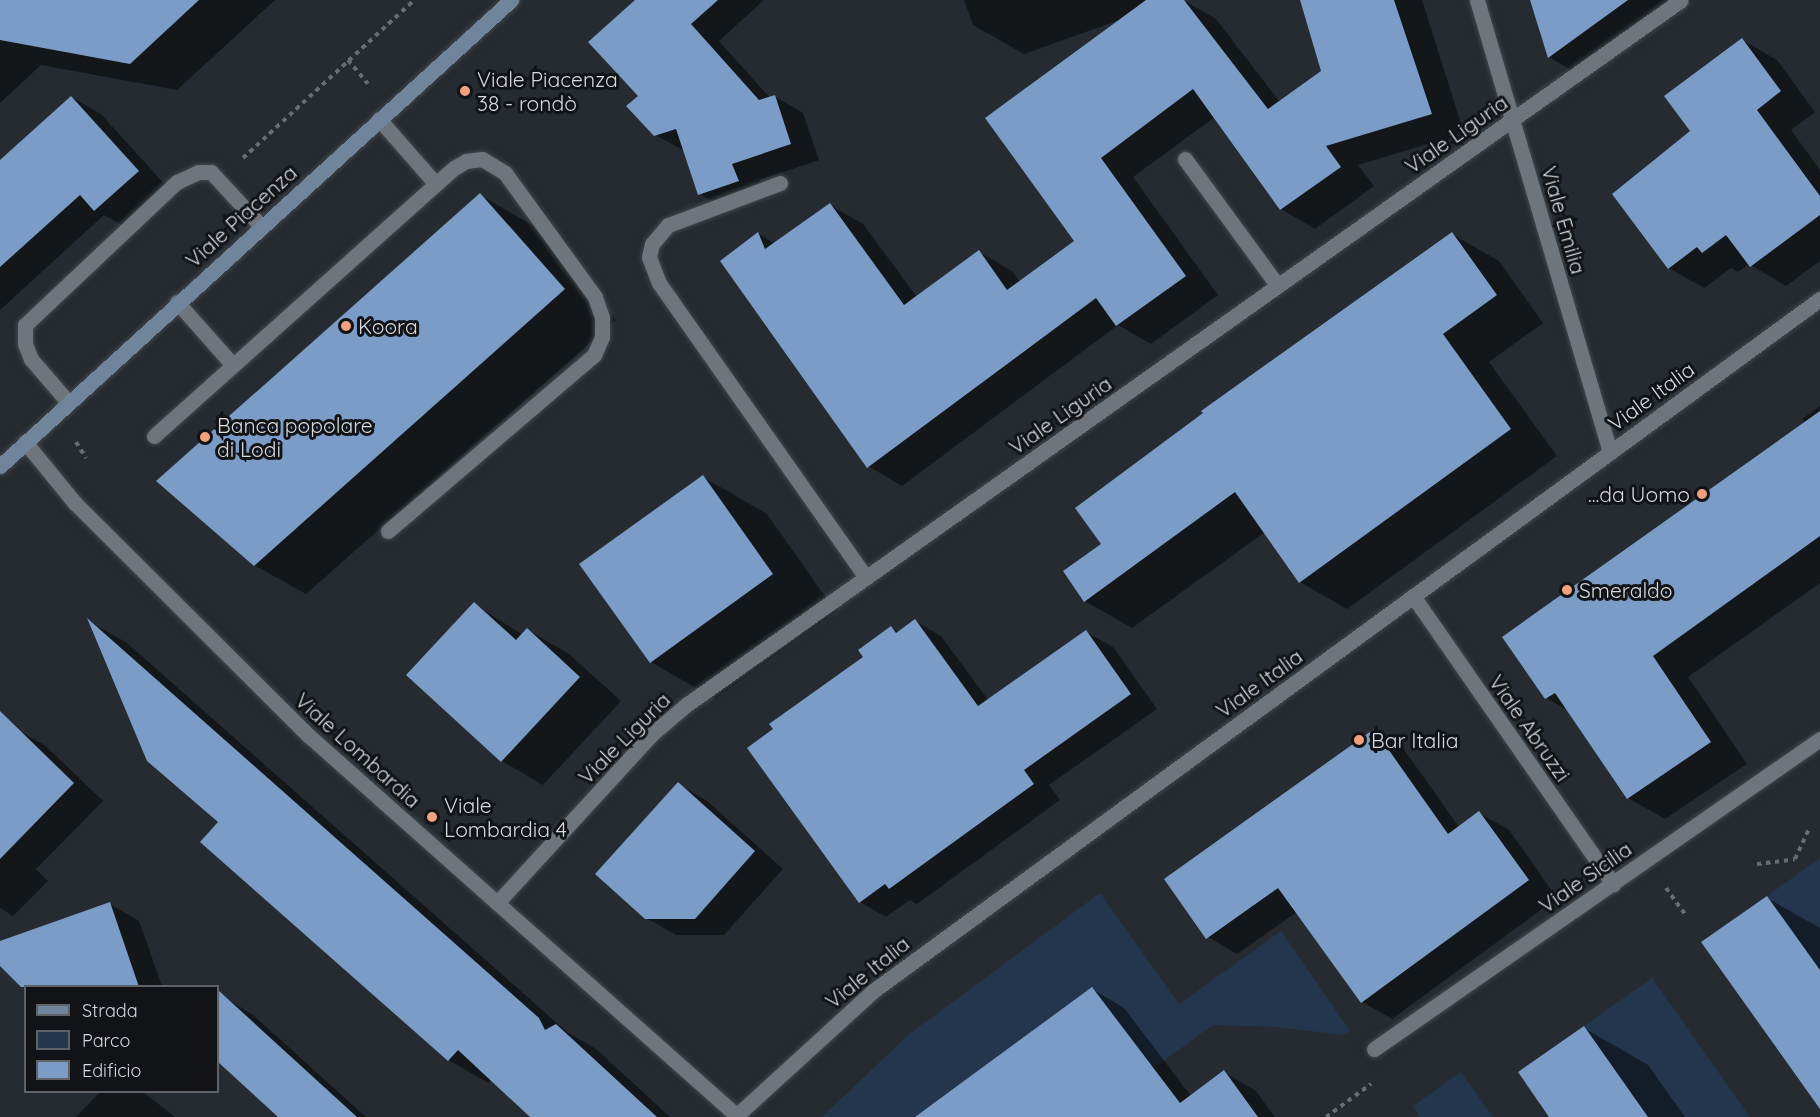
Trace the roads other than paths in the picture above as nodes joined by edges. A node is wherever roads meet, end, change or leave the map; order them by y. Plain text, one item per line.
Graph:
1 (511, 0) edge
2 (1477, 0) edge
3 (1681, 0) edge
4 (380, 119) junction
5 (1512, 120) junction
6 (1185, 159) dead end
7 (780, 183) dead end
8 (436, 184) junction
9 (261, 226) junction
10 (1278, 286) junction
11 (1820, 299) edge
12 (177, 302) junction
13 (233, 366) junction
14 (68, 402) junction
15 (154, 436) dead end
16 (25, 442) junction
17 (1610, 452) junction
18 (0, 466) edge
19 (388, 531) dead end
20 (866, 578) junction
21 (1413, 596) junction
22 (1820, 739) edge
23 (1613, 884) junction
24 (497, 903) junction
25 (1374, 1049) road end
26 (736, 1116) edge

1 - 4 street, Viale Piacenza
2 - 5 street, Viale Emilia
3 - 5 street, Viale Liguria
4 - 8 street
4 - 9 street, Viale Piacenza
5 - 10 street, Viale Liguria
5 - 17 street, Viale Emilia
6 - 10 street
7 - 20 street
8 - 13 street
8 - 19 street
9 - 12 street, Viale Piacenza
9 - 14 street
10 - 20 street, Viale Liguria
11 - 17 street, Viale Italia
12 - 13 street
12 - 14 street, Viale Piacenza
13 - 15 street
14 - 16 street, Viale Piacenza
16 - 18 street, Viale Piacenza
16 - 24 street, Viale Lombardia
17 - 21 street, Viale Italia
20 - 24 street, Viale Liguria
21 - 23 street, Viale Abruzzi
21 - 26 street, Viale Italia
22 - 23 street, Viale Sicilia
23 - 25 street, Viale Sicilia
24 - 26 street, Viale Lombardia

